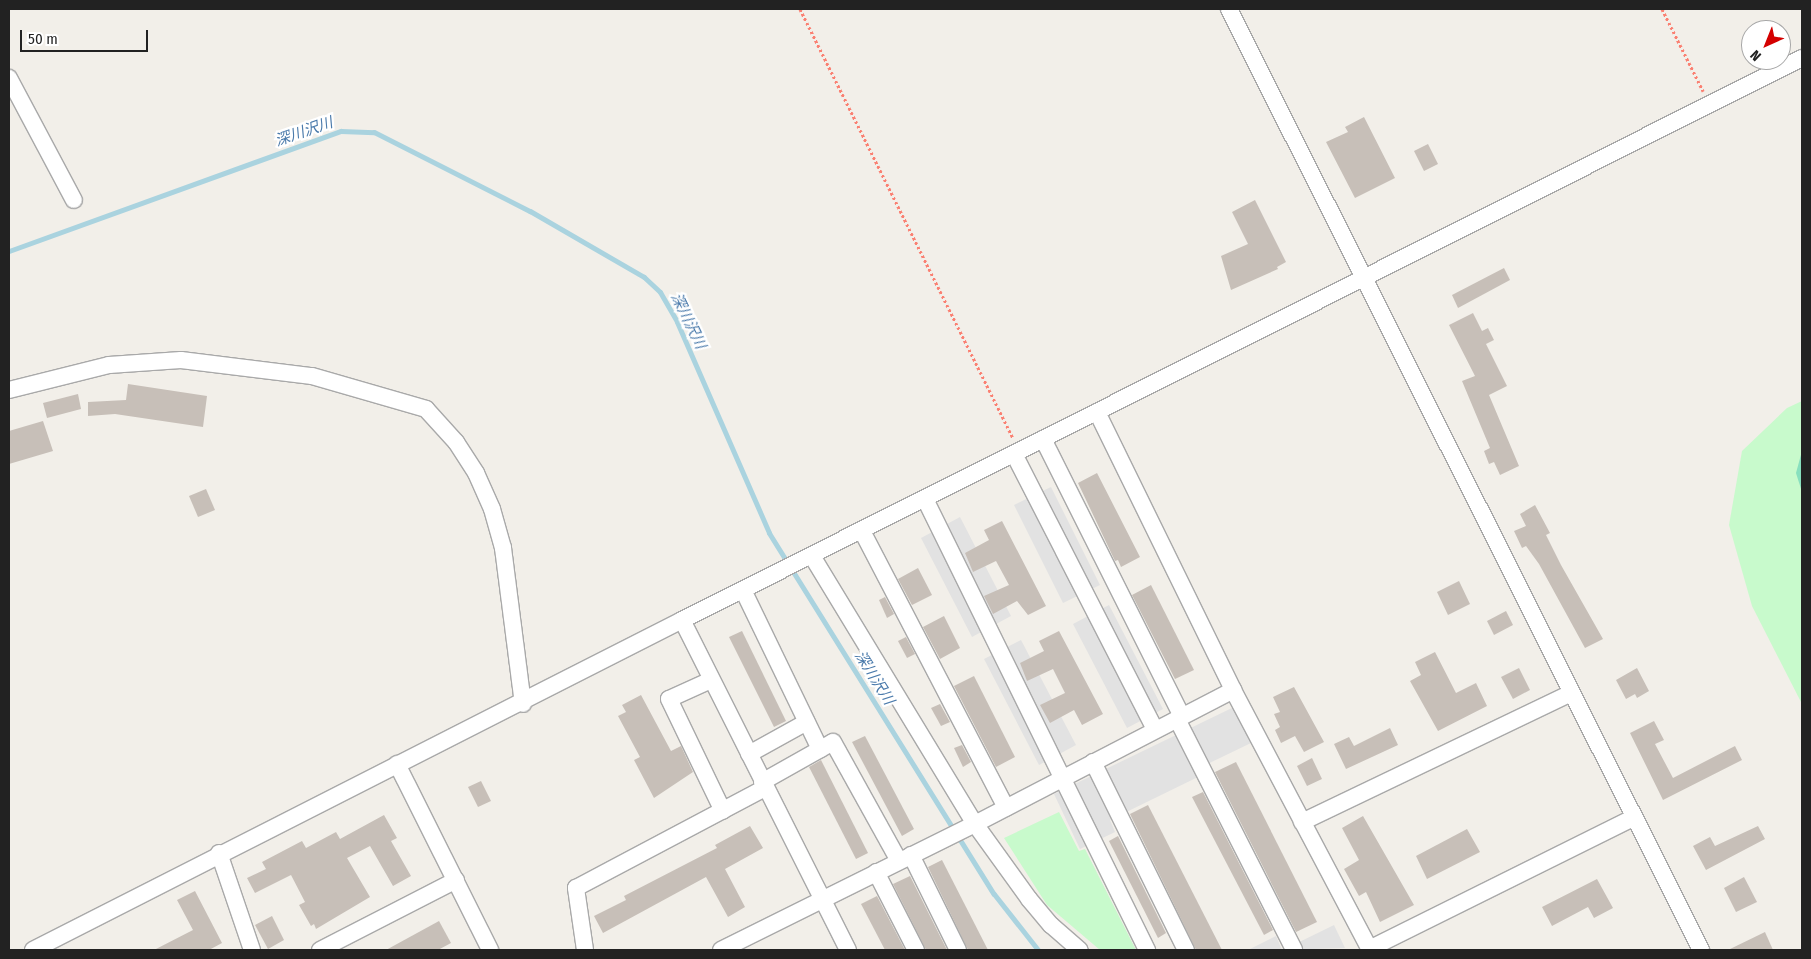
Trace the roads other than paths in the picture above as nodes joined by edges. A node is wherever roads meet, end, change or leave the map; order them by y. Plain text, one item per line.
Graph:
1 (1229, 9) edge
2 (1802, 58) edge
3 (9, 78) edge
4 (74, 200) dead end
5 (1364, 276) junction
6 (9, 390) edge
7 (1097, 412) junction
8 (1043, 439) junction
9 (1017, 452) junction
10 (925, 499) junction
11 (862, 531) junction
12 (805, 559) junction
13 (743, 590) junction
14 (682, 620) junction
15 (711, 680) junction
16 (1233, 690) junction
17 (1571, 693) junction
18 (523, 704) junction
19 (1179, 718) junction
20 (807, 722) junction
21 (1155, 730) junction
22 (820, 749) junction
23 (749, 754) junction
24 (1093, 762) junction
25 (397, 764) junction
26 (1064, 778) junction
27 (764, 785) junction
28 (1006, 808) junction
29 (723, 811) junction
30 (1633, 818) junction
31 (1302, 822) junction
32 (969, 827) junction
33 (219, 853) junction
34 (905, 858) junction
35 (876, 872) junction
36 (456, 880) junction
37 (823, 901) junction
38 (62, 944) edge
39 (33, 950) edge
40 (252, 950) edge
41 (320, 950) edge
42 (490, 950) edge
43 (585, 950) edge
44 (721, 950) edge
45 (848, 950) edge
46 (916, 950) edge
47 (958, 950) edge
48 (1080, 950) edge
49 (1147, 950) edge
50 (1186, 950) edge
51 (1294, 950) edge
52 (1369, 950) edge
53 (1701, 950) edge

1 - 5 street
2 - 5 street
3 - 4 street
5 - 7 street
5 - 17 street
6 - 18 street
7 - 8 street
7 - 16 street
8 - 9 street
8 - 19 street
9 - 10 street
9 - 21 street
10 - 11 street
10 - 26 street
11 - 12 street
11 - 28 street
12 - 13 street
12 - 32 street
13 - 14 street
13 - 20 street
14 - 15 street
14 - 18 street
15 - 23 street
15 - 29 street
16 - 19 street
16 - 31 street
17 - 30 street
17 - 31 street
18 - 25 street
19 - 21 street
19 - 51 street
20 - 22 street
20 - 23 street
21 - 24 street
22 - 27 street
22 - 34 street
23 - 27 street
24 - 26 street
24 - 50 street
25 - 33 street
25 - 36 street
26 - 28 street
26 - 49 street
27 - 29 street
27 - 37 street
28 - 32 street
29 - 43 street
30 - 52 street
30 - 53 street
31 - 52 street
32 - 34 street
32 - 48 street
33 - 38 street
33 - 40 street
34 - 35 street
34 - 47 street
35 - 37 street
35 - 46 street
36 - 41 street
36 - 42 street
37 - 44 street
37 - 45 street
38 - 39 street

